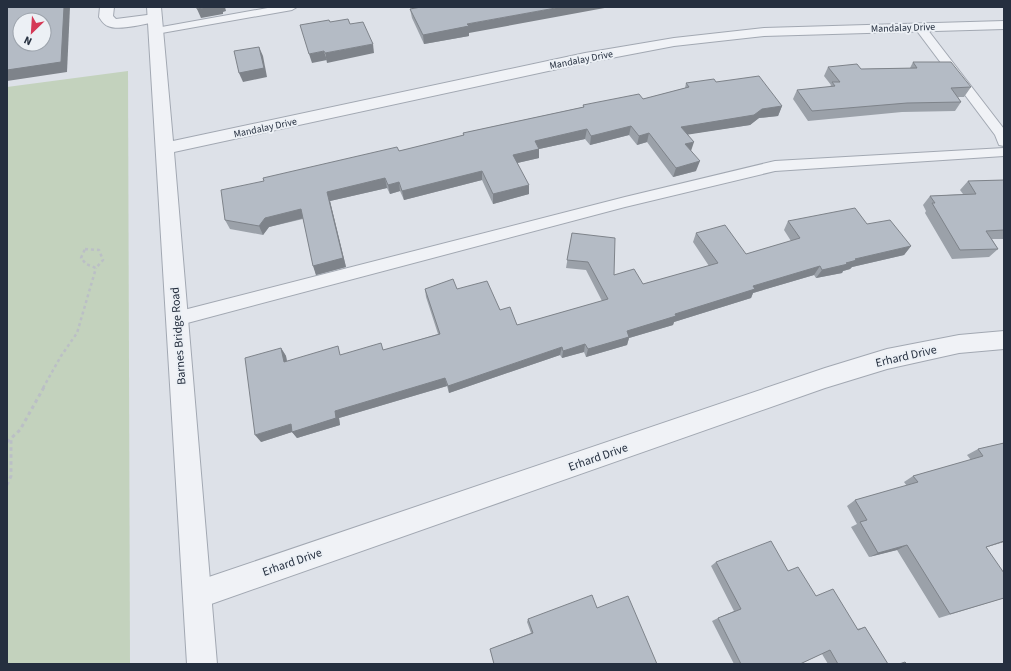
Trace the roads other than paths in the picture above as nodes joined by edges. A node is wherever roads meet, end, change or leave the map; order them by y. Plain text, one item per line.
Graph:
1 (107, 7) edge
2 (292, 7) edge
3 (155, 19) edge
4 (1004, 26) edge
5 (920, 27) junction
6 (1004, 142) edge
7 (166, 148) junction
8 (1004, 152) edge
9 (176, 319) junction
10 (1004, 340) edge
11 (197, 595) junction
12 (202, 664) edge

1 - 3 street
2 - 3 lane
3 - 7 street, Barnes Bridge Road
4 - 5 street, Mandalay Drive
5 - 6 lane
5 - 7 street, Mandalay Drive
7 - 9 street, Barnes Bridge Road
8 - 9 lane
9 - 11 street, Barnes Bridge Road
10 - 11 street, Erhard Drive
11 - 12 street, Barnes Bridge Road

